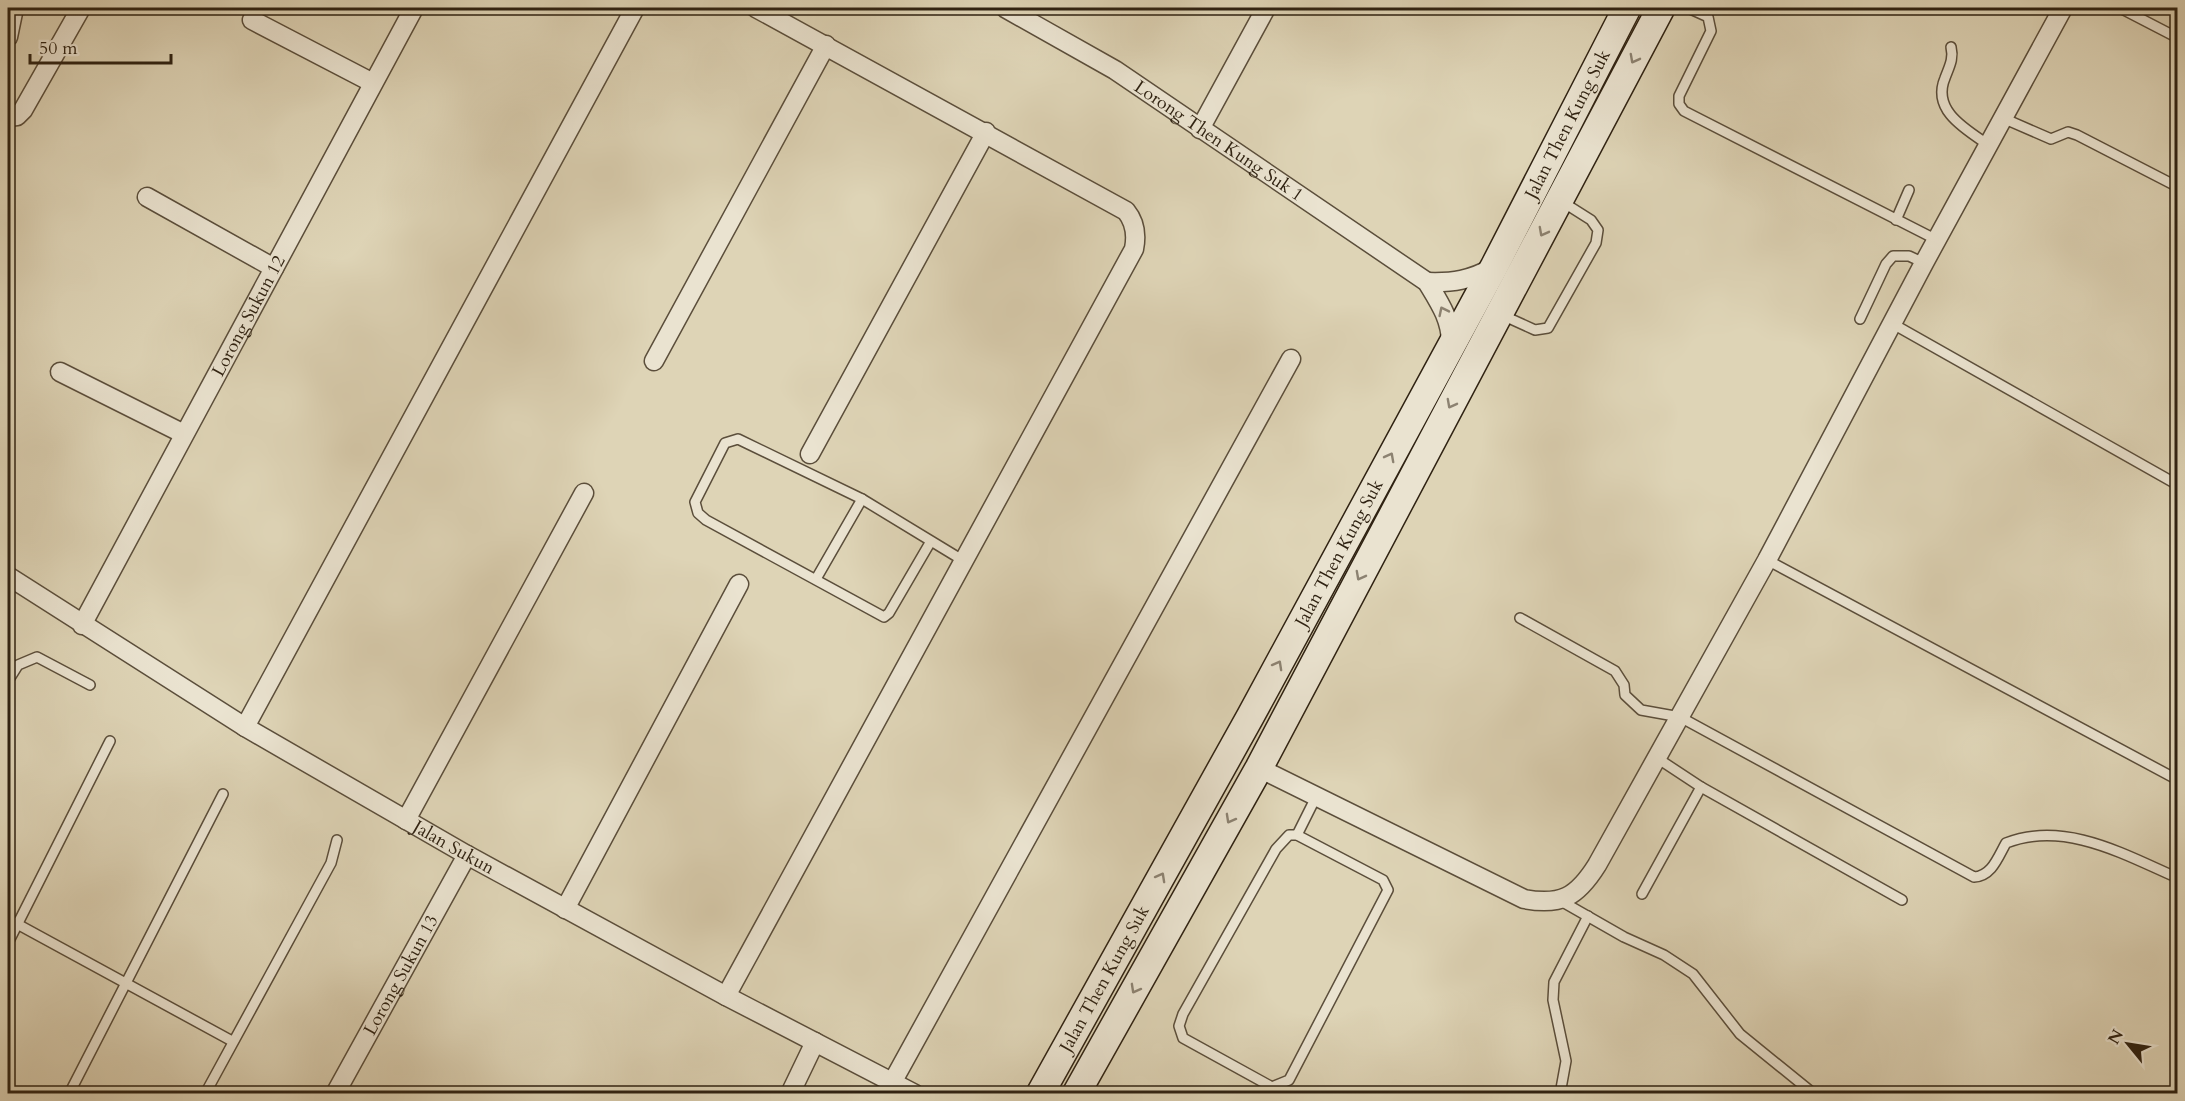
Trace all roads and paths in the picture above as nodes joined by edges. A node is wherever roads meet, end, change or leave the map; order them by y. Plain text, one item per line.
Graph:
1 (15, 8) edge
2 (81, 8) edge
3 (414, 8) edge
4 (634, 8) edge
5 (756, 8) edge
6 (1005, 8) edge
7 (1266, 8) edge
8 (1627, 8) edge
9 (1661, 8) edge
10 (1688, 8) edge
11 (2063, 8) edge
12 (2120, 8) edge
13 (252, 20) dead end
14 (8, 37) edge
15 (2178, 38) edge
16 (826, 45) junction
17 (1951, 47) dead end
18 (373, 83) junction
19 (8, 117) edge
20 (2005, 119) junction
21 (1200, 129) junction
22 (986, 132) junction
23 (1990, 146) junction
24 (2178, 187) edge
25 (1909, 190) dead end
26 (147, 197) dead end
27 (1559, 200) junction
28 (1896, 220) junction
29 (1937, 240) junction
30 (1924, 263) junction
31 (1494, 267) junction
32 (274, 268) junction
33 (1427, 282) junction
34 (1499, 314) junction
35 (1860, 319) dead end
36 (1893, 324) junction
37 (1451, 343) junction
38 (1291, 359) dead end
39 (654, 361) dead end
40 (60, 372) dead end
41 (184, 434) junction
42 (810, 454) dead end
43 (2178, 485) edge
44 (584, 493) dead end
45 (862, 499) junction
46 (931, 541) junction
47 (1767, 560) junction
48 (964, 561) junction
49 (8, 576) edge
50 (816, 579) junction
51 (739, 584) dead end
52 (1520, 618) dead end
53 (82, 625) junction
54 (8, 681) edge
55 (90, 685) dead end
56 (1250, 717) junction
57 (1680, 717) junction
58 (246, 727) junction
59 (110, 741) dead end
60 (1657, 758) junction
61 (1259, 768) junction
62 (2178, 780) edge
63 (1701, 787) junction
64 (223, 794) dead end
65 (1316, 797) junction
66 (1203, 802) junction
67 (406, 820) junction
68 (1297, 835) junction
69 (337, 840) dead end
70 (467, 855) junction
71 (2178, 878) edge
72 (1642, 894) dead end
73 (1902, 900) dead end
74 (1561, 901) junction
75 (565, 909) junction
76 (1588, 916) junction
77 (8, 919) edge
78 (17, 924) junction
79 (8, 943) edge
80 (126, 981) junction
81 (726, 996) junction
82 (232, 1041) junction
83 (815, 1042) junction
84 (893, 1081) junction
85 (790, 1093) edge
86 (69, 1094) edge
87 (205, 1094) edge
88 (335, 1094) edge
89 (915, 1094) edge
90 (1040, 1094) edge
91 (1076, 1094) edge
92 (1560, 1094) edge
93 (1814, 1094) edge

1 - 14 street
2 - 19 street
3 - 18 street, Lorong Sukun 12
4 - 58 street
5 - 16 street
6 - 21 street, Lorong Then Kung Suk 1
7 - 21 street
8 - 31 street, Jalan Then Kung Suk
9 -> 27 street, Jalan Then Kung Suk
10 - 28 lane
11 - 20 street
12 - 15 lane
13 - 18 street
16 - 22 street
16 - 39 street
17 - 23 lane
18 - 32 street, Lorong Sukun 12
20 - 23 street
20 - 24 lane
21 - 33 street, Lorong Then Kung Suk 1
22 - 42 street
22 - 48 street
23 - 29 street
25 - 28 lane
26 - 32 street
27 -> 34 street, Jalan Then Kung Suk
27 - 34 lane
28 - 29 lane
29 - 30 street
30 - 35 lane
30 - 36 street
31 - 33 street
31 - 37 street, Jalan Then Kung Suk
32 - 41 street, Lorong Sukun 12
37 -> 33 street
34 -> 61 street, Jalan Then Kung Suk
36 - 43 lane
36 - 47 street
56 -> 37 street, Jalan Then Kung Suk
38 - 84 street
40 - 41 street
41 - 53 street, Lorong Sukun 12
44 - 67 street
45 - 46 lane
45 - 50 lane
45 - 50 lane
46 - 48 lane
46 - 50 lane
47 - 57 street
47 - 62 lane
48 - 81 street
49 - 53 street, Jalan Sukun
51 - 75 street
52 - 57 lane
53 - 58 street, Jalan Sukun
54 - 55 lane
56 - 61 street
56 - 66 street, Jalan Then Kung Suk
57 - 60 street
57 - 71 lane
58 - 67 street, Jalan Sukun
59 - 78 lane
60 - 63 lane
60 - 74 street
61 - 65 street
61 - 66 street
61 -> 91 street, Jalan Then Kung Suk
63 - 72 lane
63 - 73 lane
64 - 80 lane
65 - 68 lane
65 - 74 street
90 -> 66 street, Jalan Then Kung Suk
67 - 70 street, Jalan Sukun
68 - 68 lane
69 - 82 lane
70 - 75 street, Jalan Sukun
70 - 88 street, Lorong Sukun 13
74 - 76 lane
75 - 81 street, Jalan Sukun
76 - 92 lane
76 - 93 lane
77 - 78 lane
78 - 79 lane
78 - 80 lane
80 - 82 lane
80 - 86 lane
81 - 83 street, Jalan Sukun
82 - 87 lane
83 - 84 street, Jalan Sukun
83 - 85 street
84 - 89 street, Jalan Sukun

